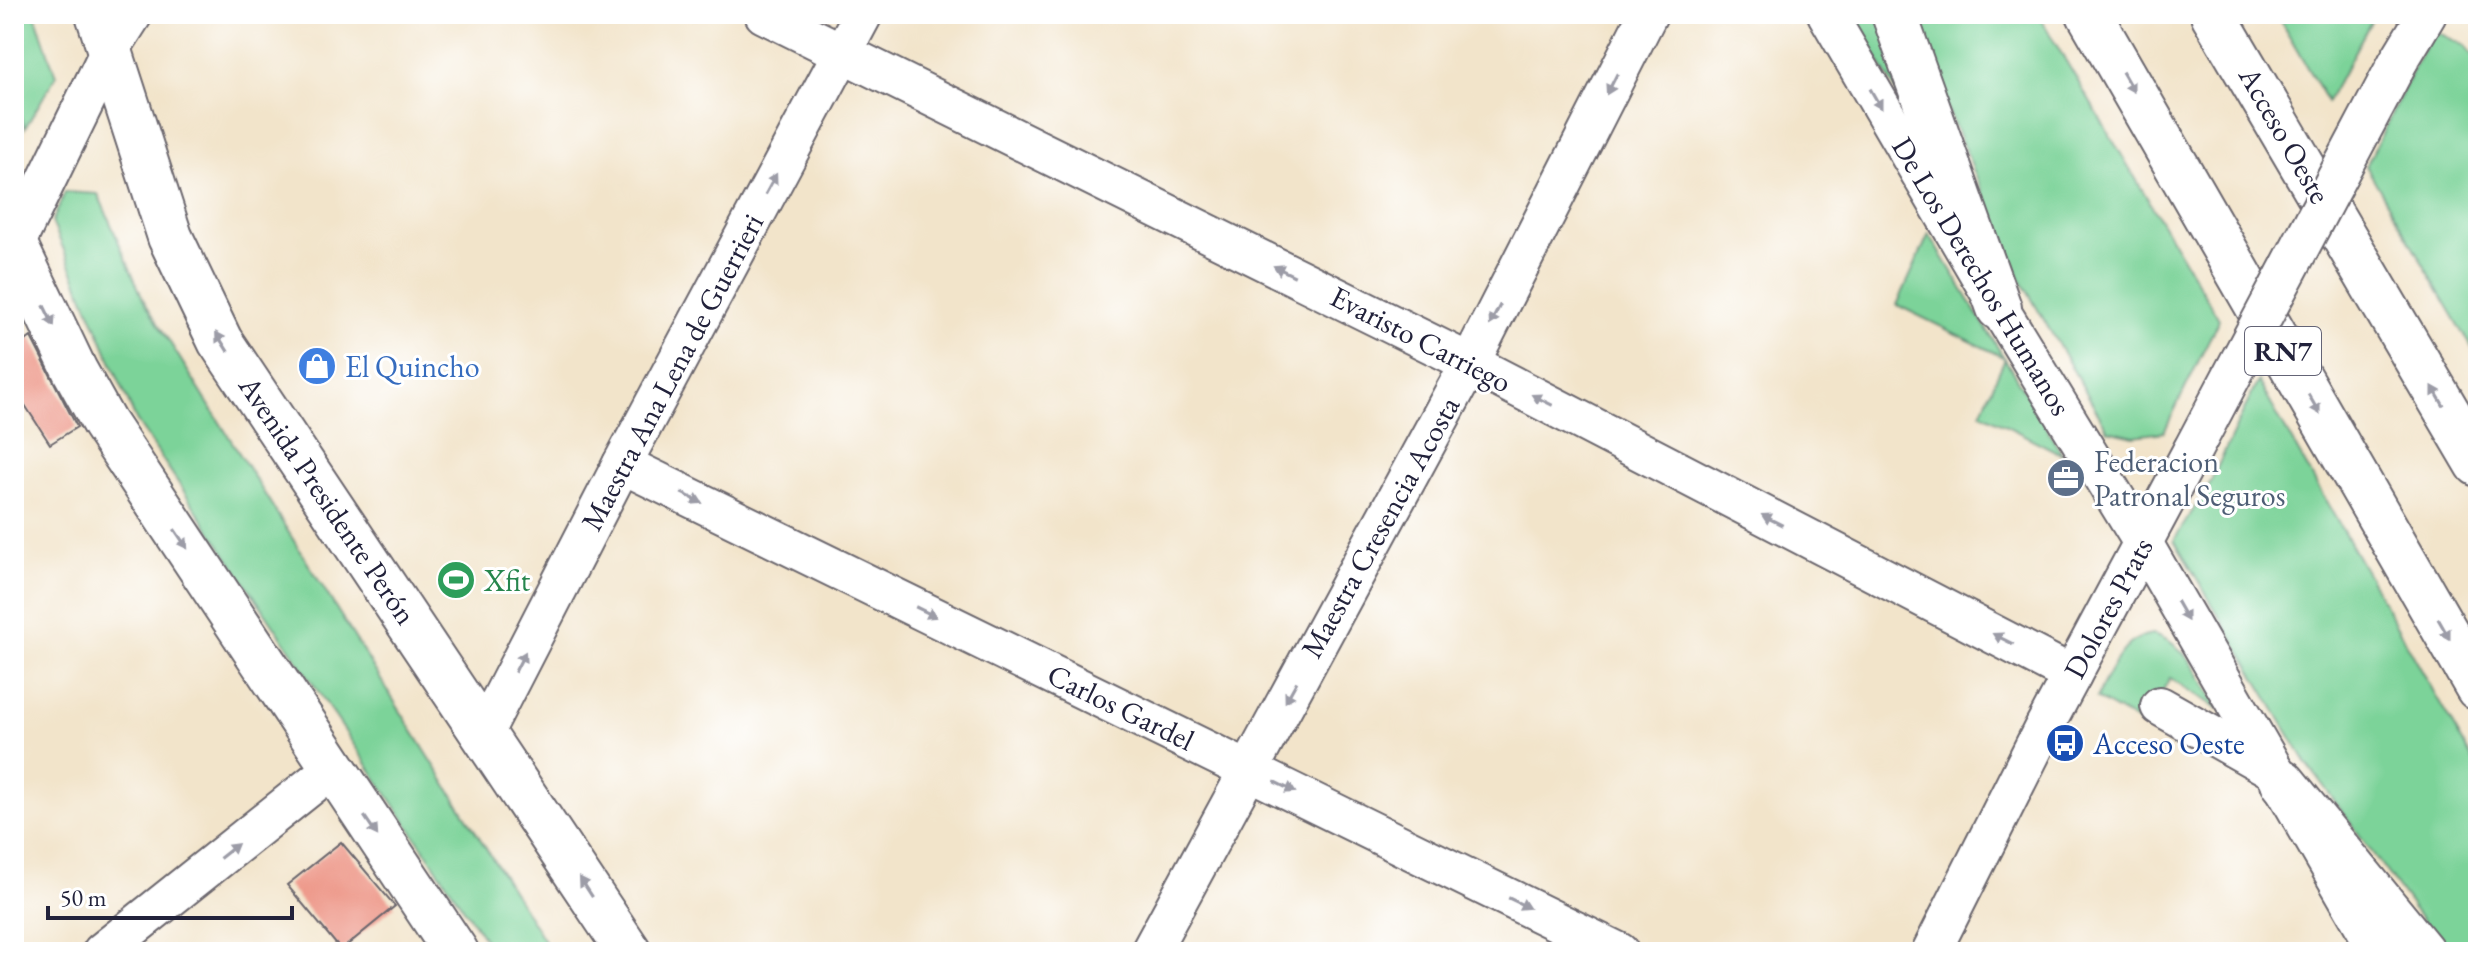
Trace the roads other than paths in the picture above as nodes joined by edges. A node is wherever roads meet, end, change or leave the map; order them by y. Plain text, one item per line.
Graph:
1 (764, 14) edge
2 (863, 14) edge
3 (1648, 14) edge
4 (1801, 14) edge
5 (1894, 14) edge
6 (2089, 14) edge
7 (2213, 14) edge
8 (2427, 14) edge
9 (1832, 23) edge
10 (114, 26) edge
11 (842, 52) junction
12 (14, 245) edge
13 (1999, 308) junction
14 (1470, 363) junction
15 (622, 464) junction
16 (2478, 464) edge
17 (2143, 543) junction
18 (2072, 675) junction
19 (2478, 688) edge
20 (2160, 706) dead end
21 (484, 732) junction
22 (333, 768) junction
23 (1248, 769) junction
24 (2279, 777) junction
25 (102, 952) edge
26 (456, 952) edge
27 (629, 952) edge
28 (1150, 952) edge
29 (1619, 952) edge
30 (1931, 952) edge
31 (2379, 952) edge
32 (2422, 952) edge

1 - 11 street, Evaristo Carriego
2 - 11 street, Maestra Ana Lena de Guerrieri
3 -> 14 street, Maestra Cresencia Acosta
4 - 9 street
5 - 13 main road
6 -> 19 main road, RN7
16 -> 7 main road, Acceso Oeste
8 - 17 street, Dolores Prats, bridge
9 -> 13 street, De Los Derechos Humanos
10 - 12 street
21 -> 10 main road, Avenida Presidente Perón
14 -> 11 street, Evaristo Carriego
15 -> 11 street, Maestra Ana Lena de Guerrieri
12 -> 22 main road
13 - 17 street, De Los Derechos Humanos
18 -> 14 street, Evaristo Carriego
14 -> 23 street, Maestra Cresencia Acosta
21 -> 15 street, Maestra Ana Lena de Guerrieri
15 -> 23 street, Carlos Gardel
17 - 18 street, Dolores Prats
17 -> 24 street, De Los Derechos Humanos
18 - 30 street, Dolores Prats
20 - 24 street
27 -> 21 main road, Avenida Presidente Perón
25 -> 22 street
22 -> 26 main road
23 - 28 street, Maestra Cresencia Acosta
23 -> 29 street, Carlos Gardel
24 - 31 street, De Los Derechos Humanos
24 - 32 main road

